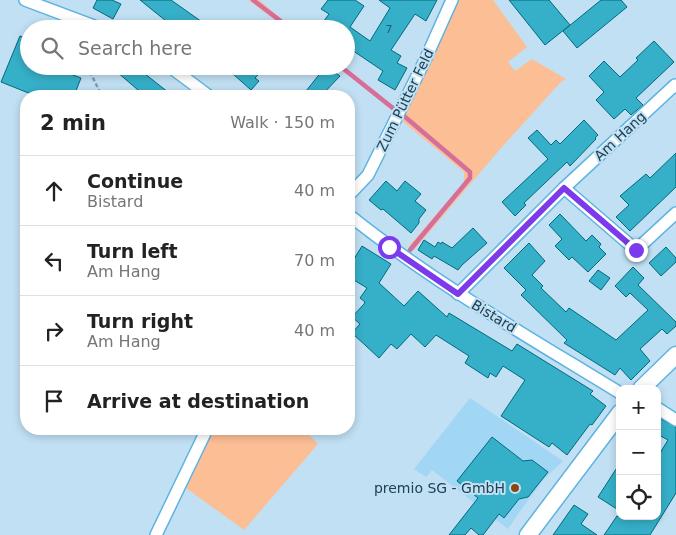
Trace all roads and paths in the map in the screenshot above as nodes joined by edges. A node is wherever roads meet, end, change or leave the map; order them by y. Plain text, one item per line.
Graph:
1 (25, 0) edge
2 (452, 0) edge
3 (78, 20) edge
4 (92, 75) edge
5 (181, 75) edge
6 (676, 86) edge
7 (99, 90) edge
8 (201, 90) edge
9 (564, 188) junction
10 (355, 189) edge
11 (676, 213) edge
12 (355, 220) edge
13 (458, 294) junction
14 (676, 355) edge
15 (645, 385) edge
16 (616, 391) edge
17 (661, 411) edge
18 (616, 418) edge
19 (676, 420) edge
20 (204, 435) edge
21 (156, 535) edge
22 (528, 535) edge

1 - 3 street
2 - 10 street, Zum Pütter Feld
4 - 7 path
5 - 8 street
6 - 9 street, Am Hang
9 - 11 street
9 - 13 street, Am Hang
12 - 13 street, Bistard
13 - 16 street, Bistard
14 - 15 main road
17 - 19 street
18 - 22 main road
20 - 21 street

